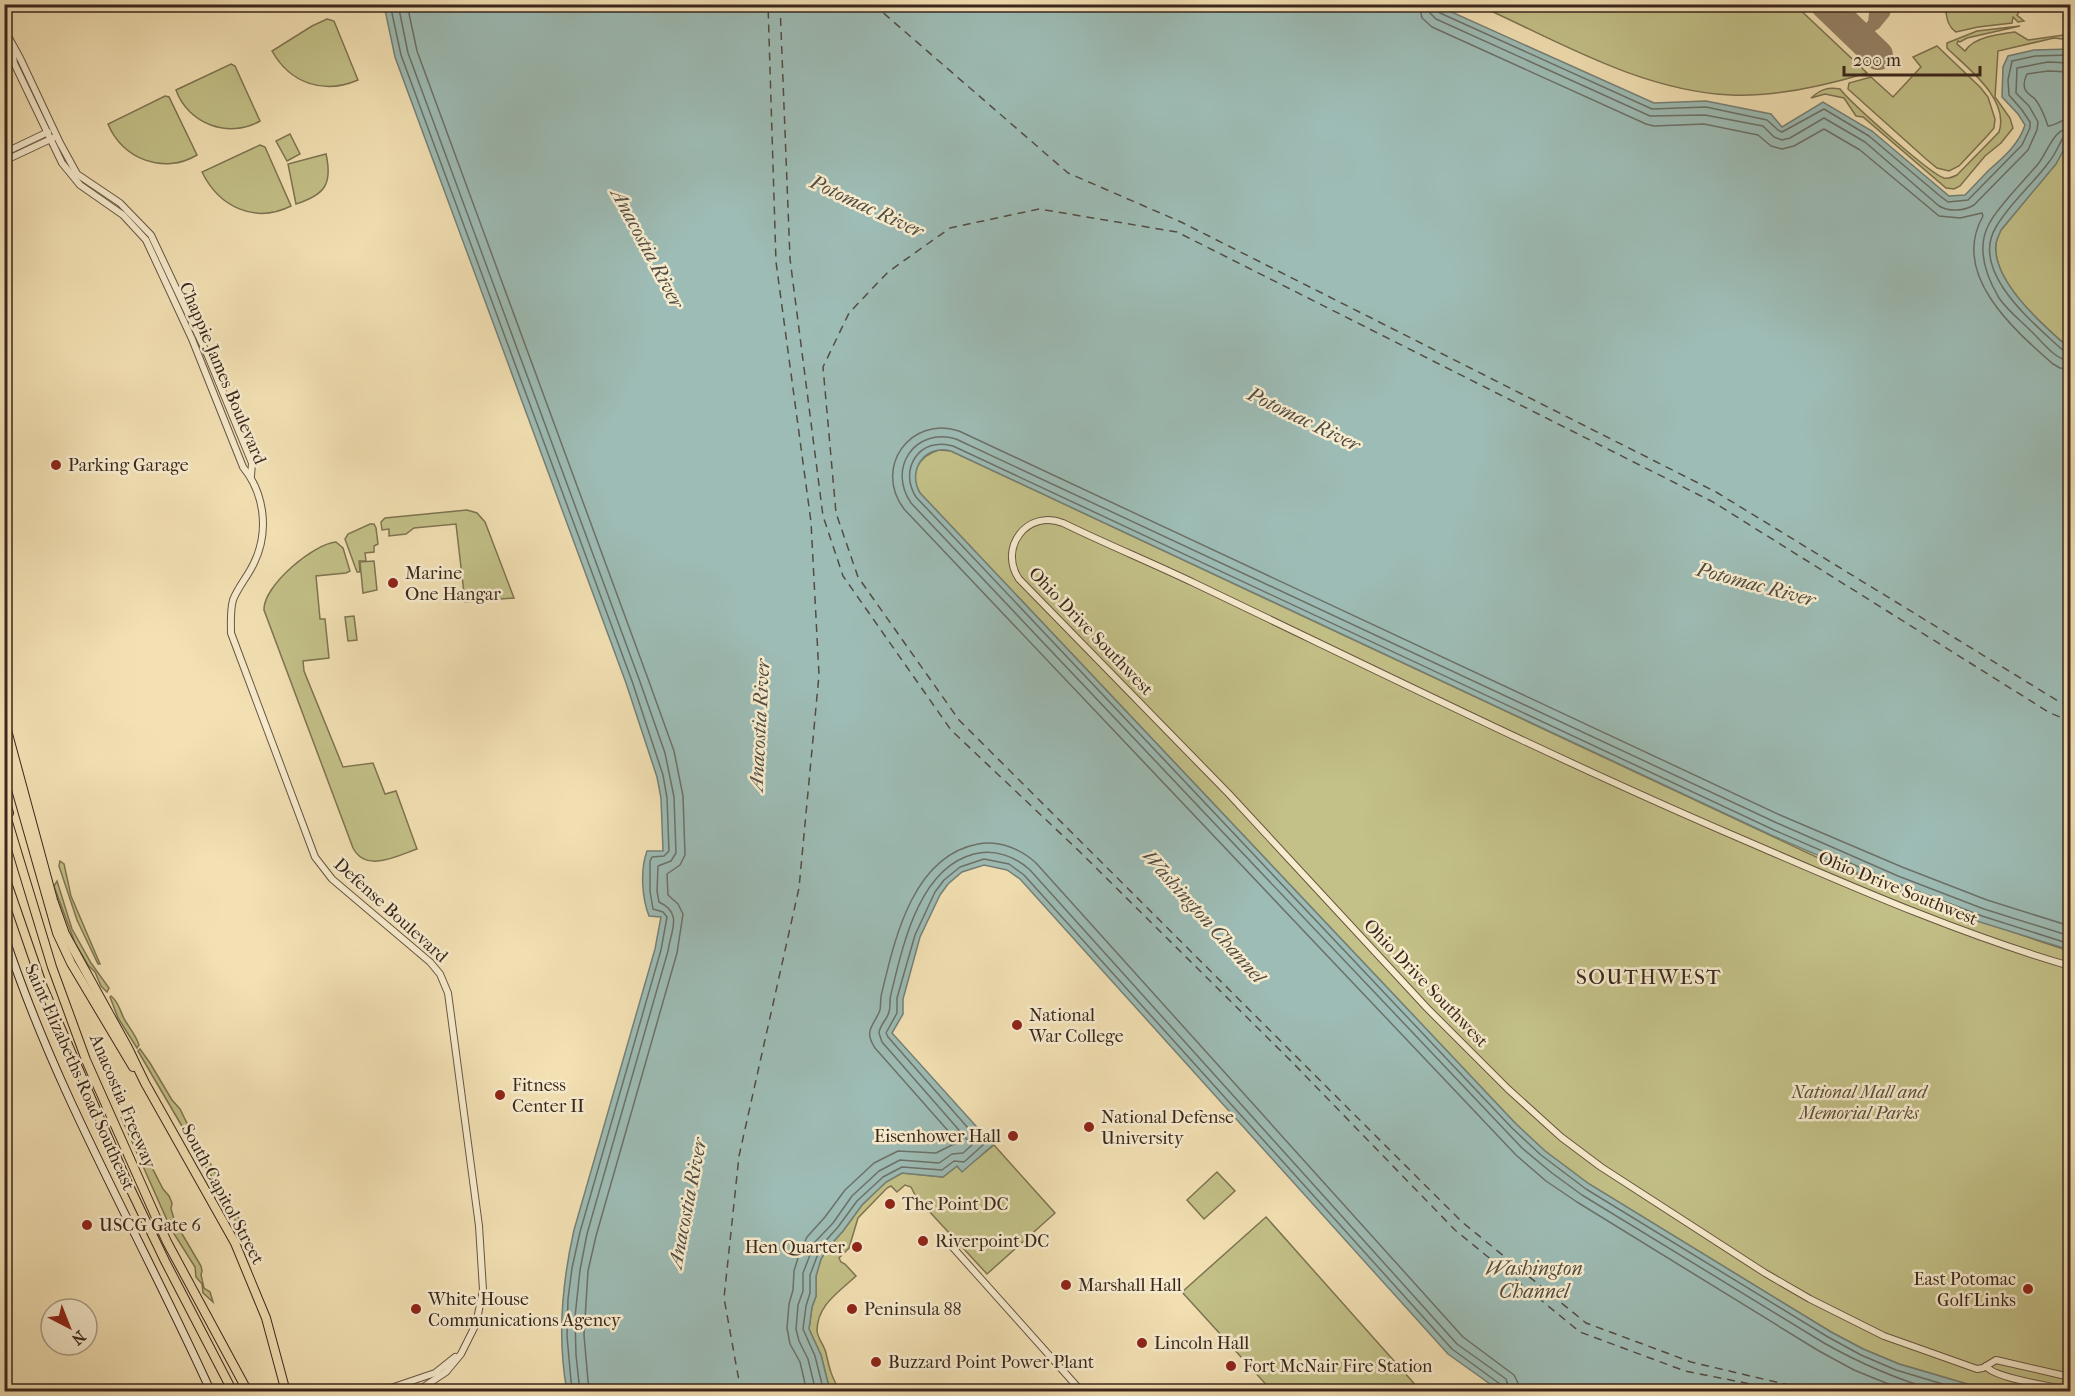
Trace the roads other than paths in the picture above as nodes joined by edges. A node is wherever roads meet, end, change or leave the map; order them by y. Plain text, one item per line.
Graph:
1 (4, 29) edge
2 (11, 43) junction
3 (55, 132) junction
4 (48, 136) junction
5 (4, 153) edge
6 (4, 161) edge
7 (251, 477) junction
8 (4, 719) edge
9 (4, 747) edge
10 (4, 797) edge
11 (4, 809) edge
12 (4, 874) edge
13 (4, 934) edge
14 (42, 934) junction
15 (2070, 966) edge
16 (145, 1083) junction
17 (948, 1242) dead end
18 (465, 1348) junction
19 (1986, 1366) junction
20 (2070, 1377) edge
21 (246, 1388) edge
22 (2070, 1390) edge
23 (210, 1392) edge
24 (233, 1392) edge
25 (286, 1392) edge
26 (379, 1392) edge
27 (416, 1392) edge
28 (1082, 1392) edge

1 - 2 street
2 - 3 street, Chappie James Boulevard
2 - 4 street, Chappie James Boulevard
3 - 4 street
3 - 7 street, Chappie James Boulevard
4 - 5 street
4 - 6 street
4 - 7 street, Chappie James Boulevard
7 - 18 street, Defense Boulevard
8 - 16 main road
9 - 16 main road
10 - 14 highway
11 - 14 highway, Anacostia Freeway
12 - 24 highway, Anacostia Freeway
13 - 23 main road, Saint Elizabeths Road Southeast
14 - 21 highway, Anacostia Freeway
15 - 19 street, Ohio Drive Southwest
16 - 25 main road, South Capitol Street
17 - 28 street
18 - 26 street, Defense Boulevard
18 - 27 street, Defense Boulevard
19 - 20 street, Ohio Drive Southwest
19 - 22 street, Ohio Drive Southwest

